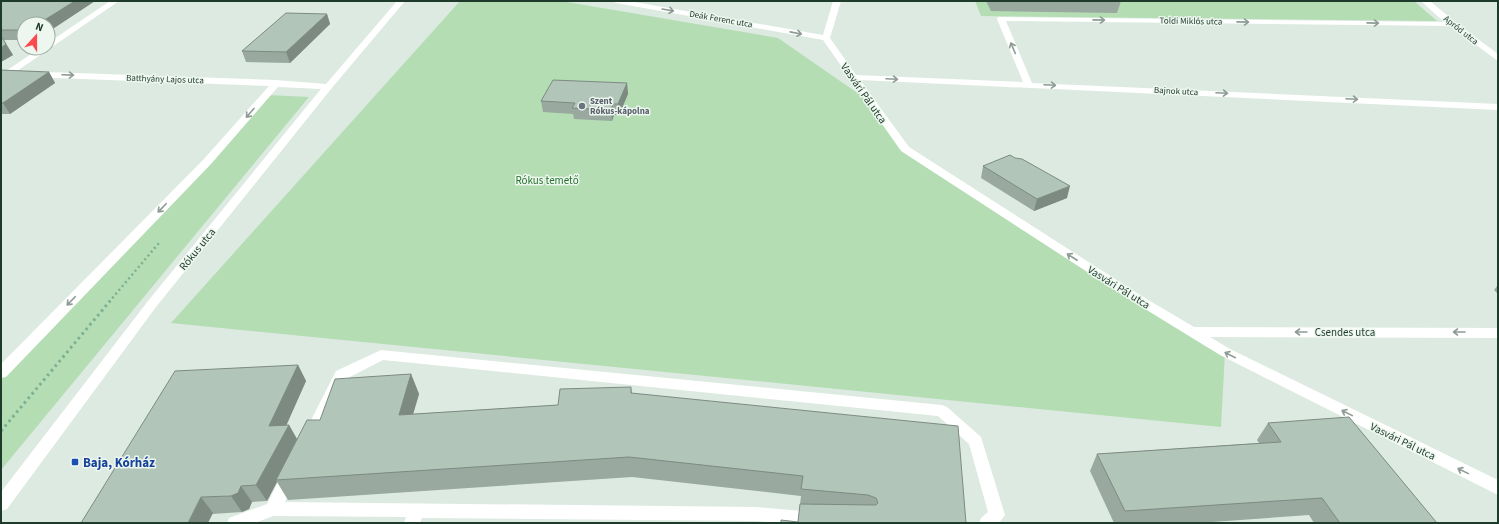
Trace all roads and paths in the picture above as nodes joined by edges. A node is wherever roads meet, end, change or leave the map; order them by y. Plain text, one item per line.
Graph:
1 (115, 1) edge
2 (401, 1) edge
3 (616, 1) edge
4 (837, 1) edge
5 (1425, 1) edge
6 (1452, 24) junction
7 (826, 38) junction
8 (56, 41) edge
9 (32, 56) edge
10 (1498, 58) edge
11 (5, 73) edge
12 (853, 77) junction
13 (1, 79) edge
14 (276, 84) junction
15 (1028, 84) junction
16 (328, 88) junction
17 (1498, 107) edge
18 (159, 242) dead end
19 (1192, 332) junction
20 (1498, 332) edge
21 (1, 373) edge
22 (1, 431) edge
23 (305, 445) edge
24 (294, 467) edge
25 (1498, 488) edge
26 (1, 504) edge
27 (273, 509) junction
28 (414, 517) edge
29 (756, 518) edge
30 (826, 520) edge
31 (235, 523) edge
32 (987, 523) edge

1 - 8 street
2 - 16 street, Rókus utca
3 -> 7 street, Deák Ferenc utca
4 - 7 street
5 - 6 street, Apród utca
6 - 10 street, Apród utca
15 -> 6 street, Toldi Miklós utca
7 - 12 street, Vasvári Pál utca
9 - 11 street
11 - 13 street
11 -> 14 street, Batthyány Lajos utca
12 -> 15 street, Bajnok utca
19 -> 12 street, Vasvári Pál utca
14 - 16 street, Batthyány Lajos utca
14 -> 21 street
15 -> 17 street, Bajnok utca
16 - 26 street, Rókus utca
18 - 22 path
20 -> 19 street, Csendes utca
25 -> 19 street, Vasvári Pál utca
23 - 32 street
24 - 27 street
27 - 28 street
27 - 31 street
28 - 29 street
29 - 30 street

